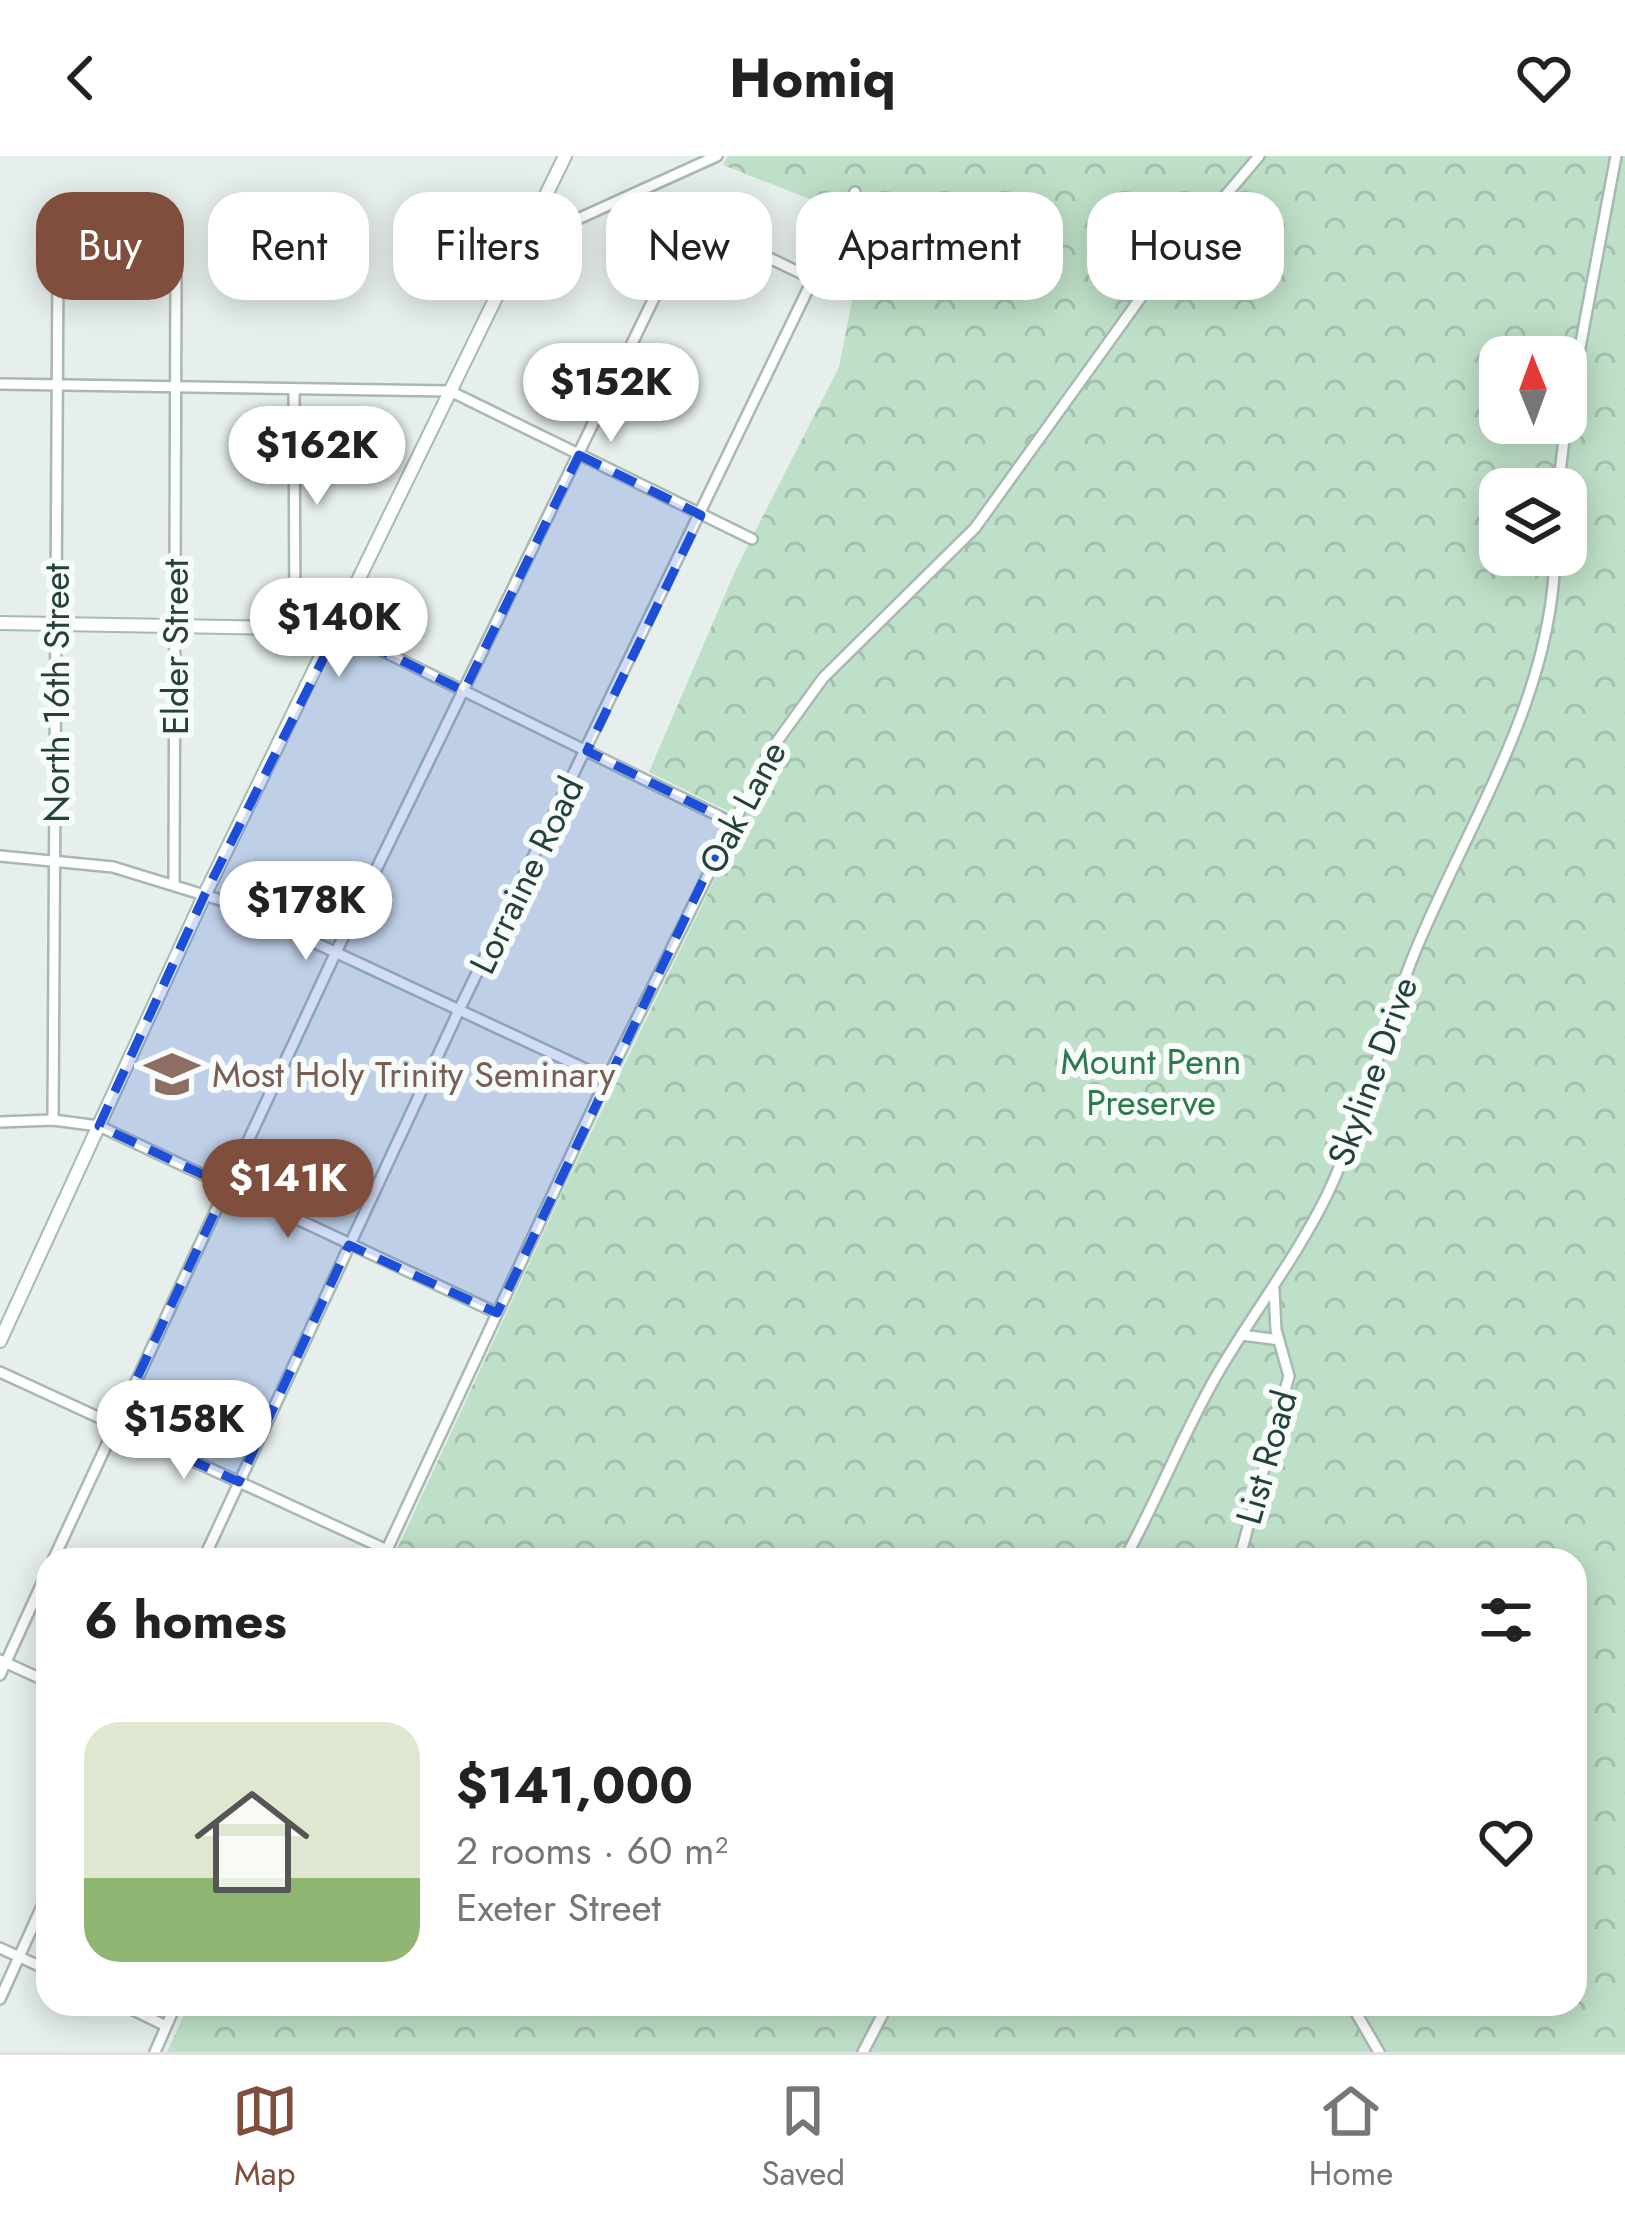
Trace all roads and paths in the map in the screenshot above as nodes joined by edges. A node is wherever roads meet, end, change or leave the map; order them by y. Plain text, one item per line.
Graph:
1 (566, 156) edge
2 (717, 156) edge
3 (1258, 156) edge
4 (1616, 156) edge
5 (549, 192) edge
6 (645, 192) edge
7 (58, 300) edge
8 (176, 300) edge
9 (496, 300) edge
10 (654, 300) edge
11 (803, 300) edge
12 (1582, 336) edge
13 (0, 383) edge
14 (57, 384) junction
15 (176, 385) junction
16 (294, 389) junction
17 (450, 392) junction
18 (579, 455) junction
19 (701, 514) junction
20 (752, 539) dead end
21 (1552, 576) edge
22 (0, 623) edge
23 (56, 623) junction
24 (175, 623) junction
25 (295, 628) junction
26 (338, 629) junction
27 (464, 691) junction
28 (587, 751) junction
29 (731, 822) junction
30 (0, 856) edge
31 (55, 859) junction
32 (174, 884) junction
33 (205, 894) junction
34 (336, 952) junction
35 (460, 1008) junction
36 (607, 1079) junction
37 (53, 1120) junction
38 (0, 1122) edge
39 (99, 1126) junction
40 (227, 1186) junction
41 (350, 1245) junction
42 (1274, 1285) junction
43 (497, 1313) junction
44 (1242, 1336) junction
45 (1280, 1340) junction
46 (0, 1341) edge
47 (0, 1372) edge
48 (116, 1425) junction
49 (239, 1482) junction
50 (59, 1548) edge
51 (209, 1548) edge
52 (370, 1548) edge
53 (387, 1548) edge
54 (1130, 1548) edge
55 (1242, 1548) edge
56 (36, 1594) edge
57 (3, 1661) edge
58 (0, 1675) edge
59 (36, 1676) edge
60 (36, 1919) edge
61 (0, 1948) edge
62 (19, 1956) junction
63 (36, 1964) edge
64 (0, 1999) edge
65 (146, 2016) edge
66 (171, 2016) edge
67 (882, 2016) edge
68 (1358, 2016) edge
69 (166, 2026) junction
70 (154, 2052) edge
71 (863, 2052) edge
72 (1379, 2052) edge

1 - 5 main road
2 - 6 street
3 - 29 street, Oak Lane
4 - 12 street
7 - 14 street, North 16th Street
8 - 15 street, Elder Street
9 - 17 main road
10 - 18 street
11 - 19 street, Lorraine Road
13 - 14 street
14 - 15 street
14 - 23 street, North 16th Street
15 - 16 street
15 - 24 street, Elder Street
16 - 17 street
16 - 25 street
17 - 18 street
17 - 26 main road
18 - 19 street
18 - 27 street
19 - 20 street
19 - 28 street, Lorraine Road
21 - 42 street, Skyline Drive
22 - 23 main road
23 - 24 main road
23 - 31 street, North 16th Street
24 - 25 main road
24 - 32 street, Elder Street
25 - 26 main road
26 - 27 street
26 - 33 main road
27 - 28 street
27 - 34 street
28 - 29 street
28 - 35 street, Lorraine Road
29 - 36 street, Oak Lane
30 - 31 street
31 - 32 street
31 - 37 street, North 16th Street
32 - 33 street
33 - 34 street
33 - 39 main road
34 - 35 street
34 - 40 street
35 - 36 street
35 - 41 street, Lorraine Road
36 - 43 street, Oak Lane
37 - 38 street
37 - 39 street
39 - 40 street
39 - 46 main road
40 - 41 street
40 - 48 street
41 - 43 street
41 - 49 street, Lorraine Road
42 - 44 street, Skyline Drive
42 - 45 street, List Road
43 - 53 street, Oak Lane
44 - 45 street
44 - 54 street, Skyline Drive
45 - 55 street, List Road
47 - 48 street
48 - 49 street
48 - 50 street
49 - 51 street, Lorraine Road
49 - 52 street
56 - 57 street
57 - 58 street
57 - 59 street
60 - 62 street
61 - 62 street
62 - 63 street
62 - 64 street
65 - 69 street
66 - 69 street
67 - 71 street
68 - 72 street
69 - 70 street

